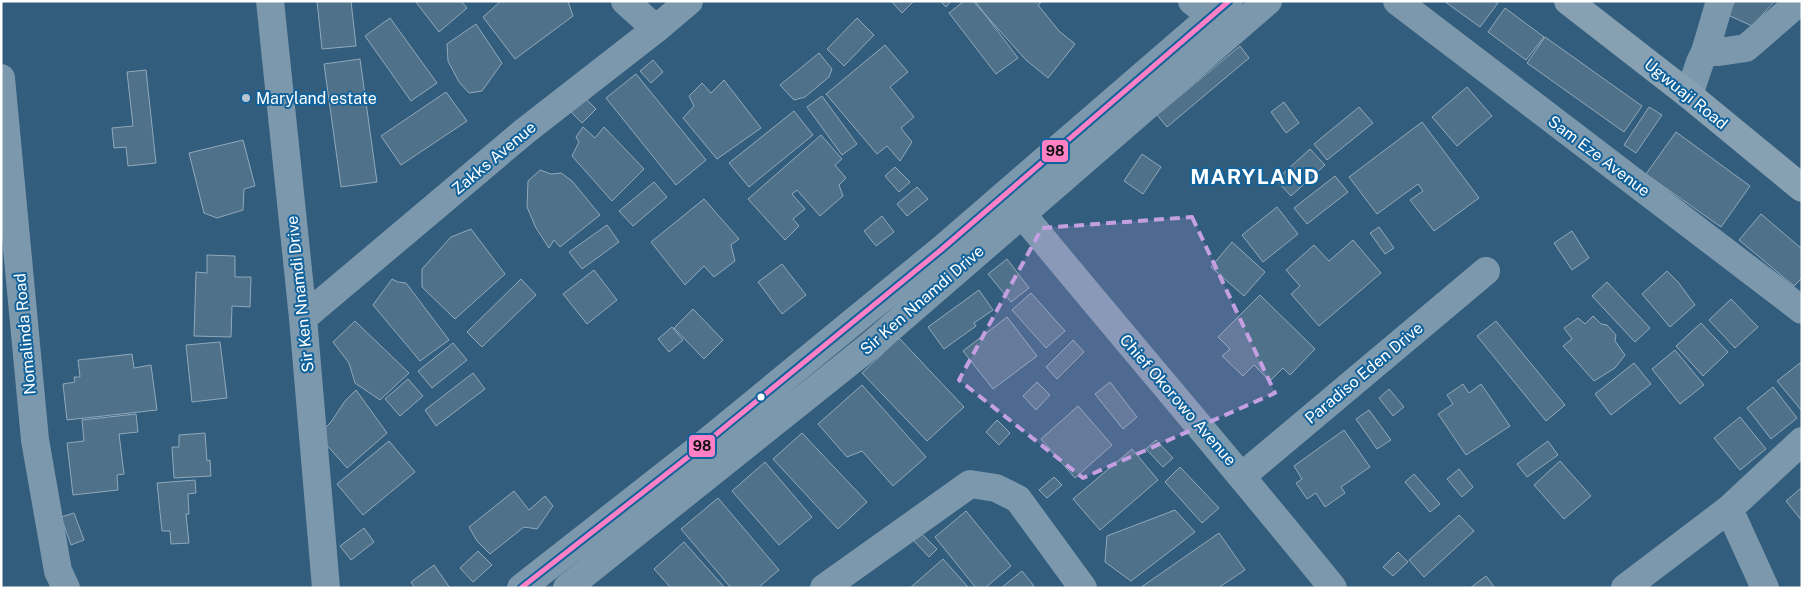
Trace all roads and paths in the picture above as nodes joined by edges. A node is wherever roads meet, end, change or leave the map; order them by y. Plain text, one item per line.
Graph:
1 (270, 1) edge
2 (625, 1) edge
3 (689, 1) edge
4 (1268, 1) edge
5 (1397, 1) edge
6 (1568, 1) edge
7 (1720, 1) edge
8 (1799, 6) edge
9 (1211, 7) edge
10 (656, 29) junction
11 (1705, 52) junction
12 (1, 78) edge
13 (1688, 95) junction
14 (1802, 188) edge
15 (1022, 214) junction
16 (1486, 271) dead end
17 (1802, 310) edge
18 (303, 318) junction
19 (851, 323) junction
20 (871, 344) junction
21 (1802, 441) edge
22 (1242, 476) junction
23 (1729, 509) junction
24 (66, 588) edge
25 (326, 588) edge
26 (521, 588) edge
27 (567, 588) edge
28 (824, 588) edge
29 (1083, 588) edge
30 (1333, 588) edge
31 (1625, 588) edge
32 (1765, 588) edge

1 - 18 street, Sir Ken Nnamdi Drive
2 - 10 street
3 - 10 street, Zakks Avenue
4 - 15 street, Sir Ken Nnamdi Drive
5 - 17 street, Sam Eze Avenue
6 - 13 main road, Ugwuaji Road
7 - 11 street
8 - 11 street
9 - 19 street, Sir Ken Nnamdi Drive
10 - 18 street, Zakks Avenue
11 - 13 street
12 - 24 street, Nomalinda Road
13 - 14 main road, Ugwuaji Road
15 - 20 street, Sir Ken Nnamdi Drive
15 - 22 street, Chief Okorowo Avenue
16 - 22 street, Paradiso Eden Drive
18 - 25 street, Sir Ken Nnamdi Drive
19 - 20 street
19 - 26 street, Sir Ken Nnamdi Drive
20 - 27 street, Sir Ken Nnamdi Drive
21 - 23 street
22 - 30 street, Chief Okorowo Avenue
23 - 31 street
23 - 32 street
28 - 29 street

